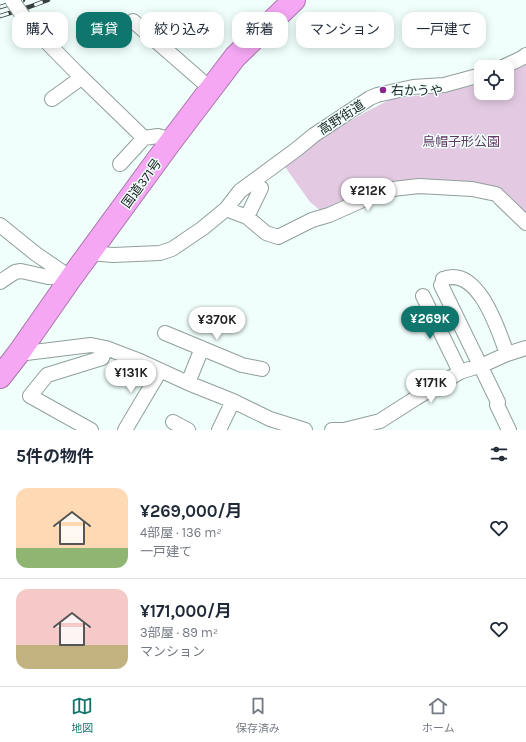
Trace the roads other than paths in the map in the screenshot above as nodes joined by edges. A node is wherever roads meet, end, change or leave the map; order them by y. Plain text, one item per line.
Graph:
1 (12, 0) edge
2 (294, 0) edge
3 (133, 21) dead end
4 (140, 27) edge
5 (164, 48) edge
6 (526, 55) edge
7 (514, 62) edge
8 (474, 77) edge
9 (81, 78) junction
10 (211, 89) junction
11 (52, 99) dead end
12 (144, 138) junction
13 (172, 140) junction
14 (120, 164) dead end
15 (261, 188) dead end
16 (226, 210) junction
17 (247, 217) junction
18 (526, 223) edge
19 (0, 225) edge
20 (90, 253) junction
21 (71, 278) junction
22 (0, 282) edge
23 (423, 296) dead end
24 (165, 333) dead end
25 (106, 348) junction
26 (202, 348) junction
27 (526, 348) edge
28 (18, 354) junction
29 (507, 354) junction
30 (480, 365) junction
31 (262, 369) dead end
32 (160, 371) junction
33 (460, 372) junction
34 (0, 377) edge
35 (188, 383) junction
36 (233, 401) junction
37 (173, 422) dead end
38 (91, 430) edge
39 (125, 430) edge
40 (188, 430) edge
41 (219, 430) edge
42 (305, 430) edge
43 (332, 430) edge
44 (344, 430) edge
45 (509, 430) edge

1 - 9 street, bridge
2 - 10 highway, 国道371号
3 - 4 street
5 - 10 street
6 - 7 street
8 - 16 street, 高野街道
9 - 11 street
9 - 12 street
10 - 13 highway, 国道371号
12 - 13 street
12 - 14 street
13 - 20 highway, 国道371号
15 - 17 street
16 - 17 street
16 - 20 street, 高野街道
17 - 18 street
19 - 21 street
20 - 21 highway, 国道371号
21 - 22 street
21 - 28 highway, 国道371号
23 - 33 street
24 - 26 street
25 - 28 street
25 - 32 street
25 - 38 street
26 - 31 street
26 - 35 street
27 - 29 street
28 - 34 highway, 国道371号
29 - 30 street
29 - 30 street
30 - 33 street
30 - 45 street
32 - 35 street
32 - 39 street
33 - 44 street
35 - 36 street
36 - 41 street
36 - 42 street
37 - 40 street
43 - 44 street

